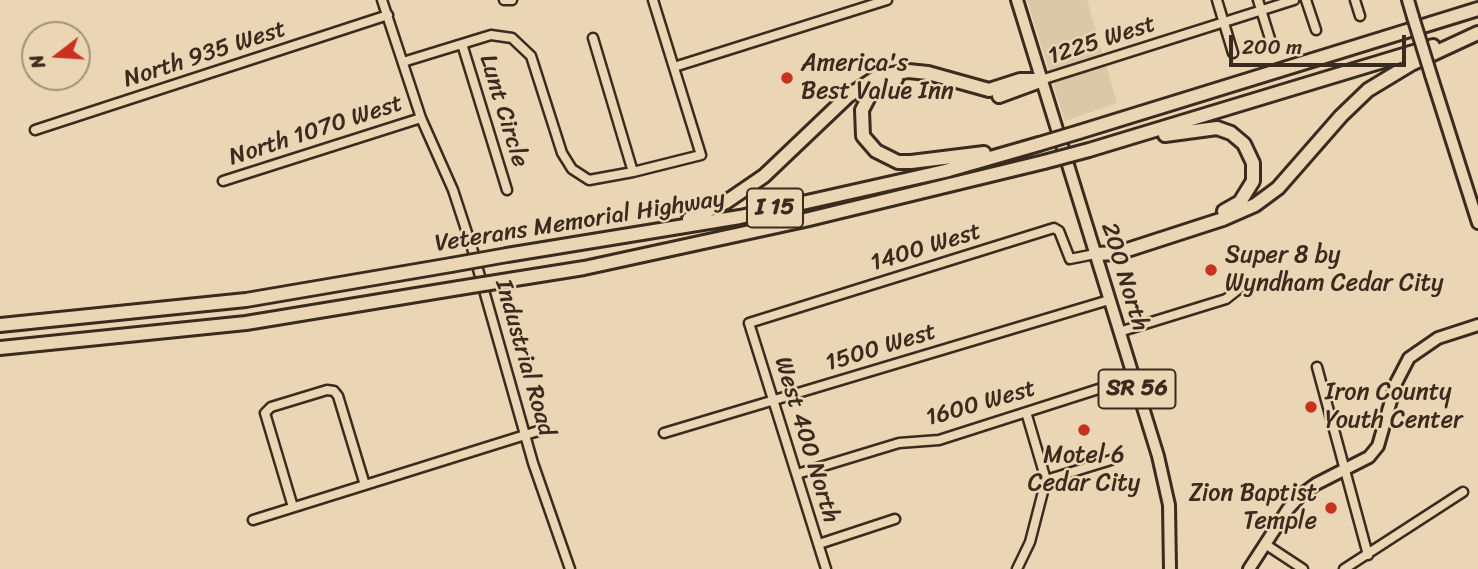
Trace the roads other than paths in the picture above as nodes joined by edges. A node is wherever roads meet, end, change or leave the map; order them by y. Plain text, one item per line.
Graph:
1 (383, 0) edge
2 (504, 0) edge
3 (512, 0) edge
4 (653, 0) edge
5 (887, 0) edge
6 (1017, 0) edge
7 (1217, 0) edge
8 (1258, 0) edge
9 (1294, 0) edge
10 (1306, 0) edge
11 (1355, 0) edge
12 (1408, 0) edge
13 (1478, 9) edge
14 (1261, 10) junction
15 (388, 15) junction
16 (1360, 16) dead end
17 (1224, 22) junction
18 (1316, 30) dead end
19 (1478, 33) edge
20 (593, 38) dead end
21 (1271, 42) dead end
22 (462, 44) junction
23 (1233, 53) dead end
24 (403, 62) junction
25 (674, 67) junction
26 (1041, 80) junction
27 (421, 118) junction
28 (35, 130) dead end
29 (1107, 145) junction
30 (1022, 148) junction
31 (633, 172) junction
32 (223, 181) dead end
33 (507, 190) dead end
34 (1478, 223) edge
35 (618, 235) junction
36 (1095, 254) junction
37 (1240, 288) dead end
38 (1109, 300) junction
39 (750, 323) joint
40 (0, 325) edge
41 (1478, 325) edge
42 (1119, 332) junction
43 (0, 348) edge
44 (1317, 367) dead end
45 (1133, 378) junction
46 (774, 400) junction
47 (1027, 412) junction
48 (538, 431) dead end
49 (664, 433) dead end
50 (525, 435) junction
51 (1111, 460) dead end
52 (1345, 470) junction
53 (797, 474) junction
54 (1046, 480) junction
55 (365, 485) junction
56 (1463, 492) dead end
57 (293, 507) junction
58 (895, 519) dead end
59 (253, 520) dead end
60 (819, 544) junction
61 (1265, 544) junction
62 (1368, 555) junction
63 (570, 569) edge
64 (827, 569) edge
65 (1017, 569) edge
66 (1170, 569) edge
67 (1249, 569) edge
68 (1303, 569) edge
69 (1344, 569) edge

1 - 15 street, Industrial Road
2 - 3 street
4 - 25 street
5 - 25 street
6 - 26 main road, 200 North / SR 56
7 - 17 street
8 - 14 street
9 - 14 street, 1225 West
10 - 18 street
11 - 16 street
12 - 34 main road, bridge
13 - 30 highway, Veterans Memorial Highway / I 15, bridge
14 - 17 street, 1225 West
14 - 21 street
15 - 24 street, Industrial Road
15 - 28 street, North 935 West
17 - 23 street
17 - 26 street, 1225 West
19 - 29 highway, Veterans Memorial Highway / I 15
19 - 36 highway
20 - 31 street
22 - 24 street
22 - 31 street
22 - 33 street, Lunt Circle
24 - 27 street, Industrial Road
25 - 31 street
26 - 30 highway
26 - 35 highway
26 - 36 main road, 200 North / SR 56
27 - 32 street, North 1070 West
27 - 50 street, Industrial Road
29 - 36 highway
29 - 43 highway, Veterans Memorial Highway / I 15, bridge
30 - 35 highway, Veterans Memorial Highway / I 15
35 - 40 highway, Veterans Memorial Highway / I 15, bridge
36 - 38 main road, 200 North / SR 56
36 - 39 street, 1400 West
37 - 42 street
38 - 42 main road, 200 North / SR 56
38 - 46 street, 1500 West
39 - 46 street, West 400 North
41 - 52 main road
42 - 45 main road, 200 North / SR 56
44 - 52 street
45 - 47 street, 1600 West
45 - 66 main road, 200 North / SR 56
46 - 49 street, 1500 West
46 - 53 street, West 400 North
47 - 53 street, 1600 West
47 - 54 street
48 - 50 street
50 - 55 street
50 - 63 street, Industrial Road
51 - 54 street
52 - 61 main road
52 - 62 street
53 - 60 street, West 400 North
54 - 65 street
55 - 57 street
55 - 57 street
56 - 62 street
57 - 59 street
58 - 60 street
60 - 64 street, West 400 North
61 - 67 main road
61 - 68 street
62 - 69 street

